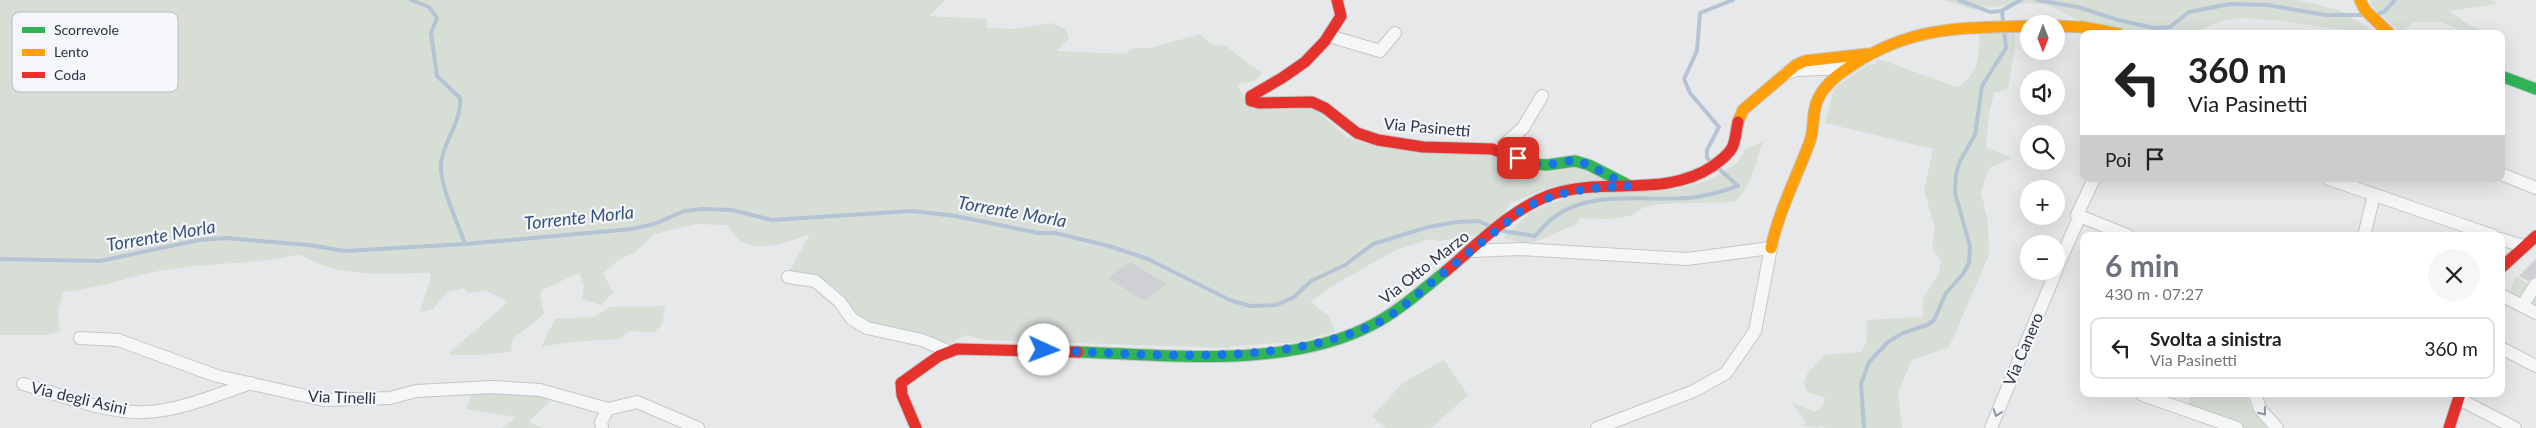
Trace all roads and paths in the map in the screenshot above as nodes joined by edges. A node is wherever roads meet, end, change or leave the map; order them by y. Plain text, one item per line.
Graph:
1 (1337, 0) edge
2 (2362, 5) edge
3 (2020, 26) edge
4 (2065, 26) edge
5 (2098, 30) edge
6 (2386, 30) edge
7 (1396, 33) dead end
8 (1329, 36) junction
9 (1867, 54) junction
10 (1826, 57) junction
11 (1848, 68) junction
12 (1806, 70) junction
13 (1785, 74) junction
14 (2505, 77) edge
15 (1827, 83) junction
16 (2536, 89) edge
17 (1542, 96) dead end
18 (1498, 150) junction
19 (2505, 176) edge
20 (2093, 182) edge
21 (2338, 182) edge
22 (1628, 186) junction
23 (2536, 188) edge
24 (2374, 194) junction
25 (2077, 215) junction
26 (2119, 232) edge
27 (2365, 232) edge
28 (2483, 232) edge
29 (1490, 235) junction
30 (2536, 236) edge
31 (2505, 240) edge
32 (2523, 246) junction
33 (1771, 248) junction
34 (1520, 249) junction
35 (2065, 250) edge
36 (1471, 251) junction
37 (2505, 264) edge
38 (788, 277) dead end
39 (2052, 280) edge
40 (2536, 284) edge
41 (2505, 297) edge
42 (2522, 306) junction
43 (2536, 313) edge
44 (80, 338) dead end
45 (2505, 350) edge
46 (948, 351) junction
47 (2536, 366) edge
48 (251, 383) junction
49 (23, 384) dead end
50 (2149, 397) edge
51 (2255, 397) edge
52 (2460, 397) edge
53 (2462, 397) edge
54 (608, 410) junction
55 (602, 428) edge
56 (698, 428) edge
57 (916, 428) edge
58 (1597, 428) edge
59 (1991, 428) edge
60 (2237, 428) edge
61 (2277, 428) edge
62 (2449, 428) edge
63 (2514, 428) edge

1 - 8 street, Via Pasinetti
2 - 6 street
3 - 9 street
4 - 5 street
7 - 8 street
8 - 18 street, Via Pasinetti
9 - 10 street, Via Otto Marzo
9 - 11 street
10 - 11 street
10 - 13 street, Via Otto Marzo
11 - 12 street, Via Otto Marzo
11 - 15 street
12 - 13 street, Via Otto Marzo
12 - 15 street
13 - 22 street, Via Otto Marzo
14 - 16 street
15 - 33 street
17 - 18 street
18 - 22 street, Via Pasinetti
19 - 23 street
20 - 25 street, Via Canero
21 - 24 street
22 - 29 street, Via Otto Marzo
24 - 27 street
24 - 28 street
25 - 26 street
25 - 35 street, Via Canero
29 - 34 street
29 - 36 street, Via Otto Marzo
30 - 32 street
31 - 32 street
32 - 37 street
33 - 34 street
33 - 58 street
34 - 36 street
36 - 46 street, Via Otto Marzo
38 - 46 street
39 -> 59 street, Via Canero
40 - 42 street
41 - 42 street
42 - 43 street
44 - 48 street, Via Tinelli
45 - 47 street
46 - 57 street, Via Otto Marzo
48 - 49 street, Via degli Asini
48 - 54 street, Via Tinelli
50 - 60 street
51 -> 61 street
52 - 62 street
53 - 63 street
54 - 55 street
54 - 56 street

